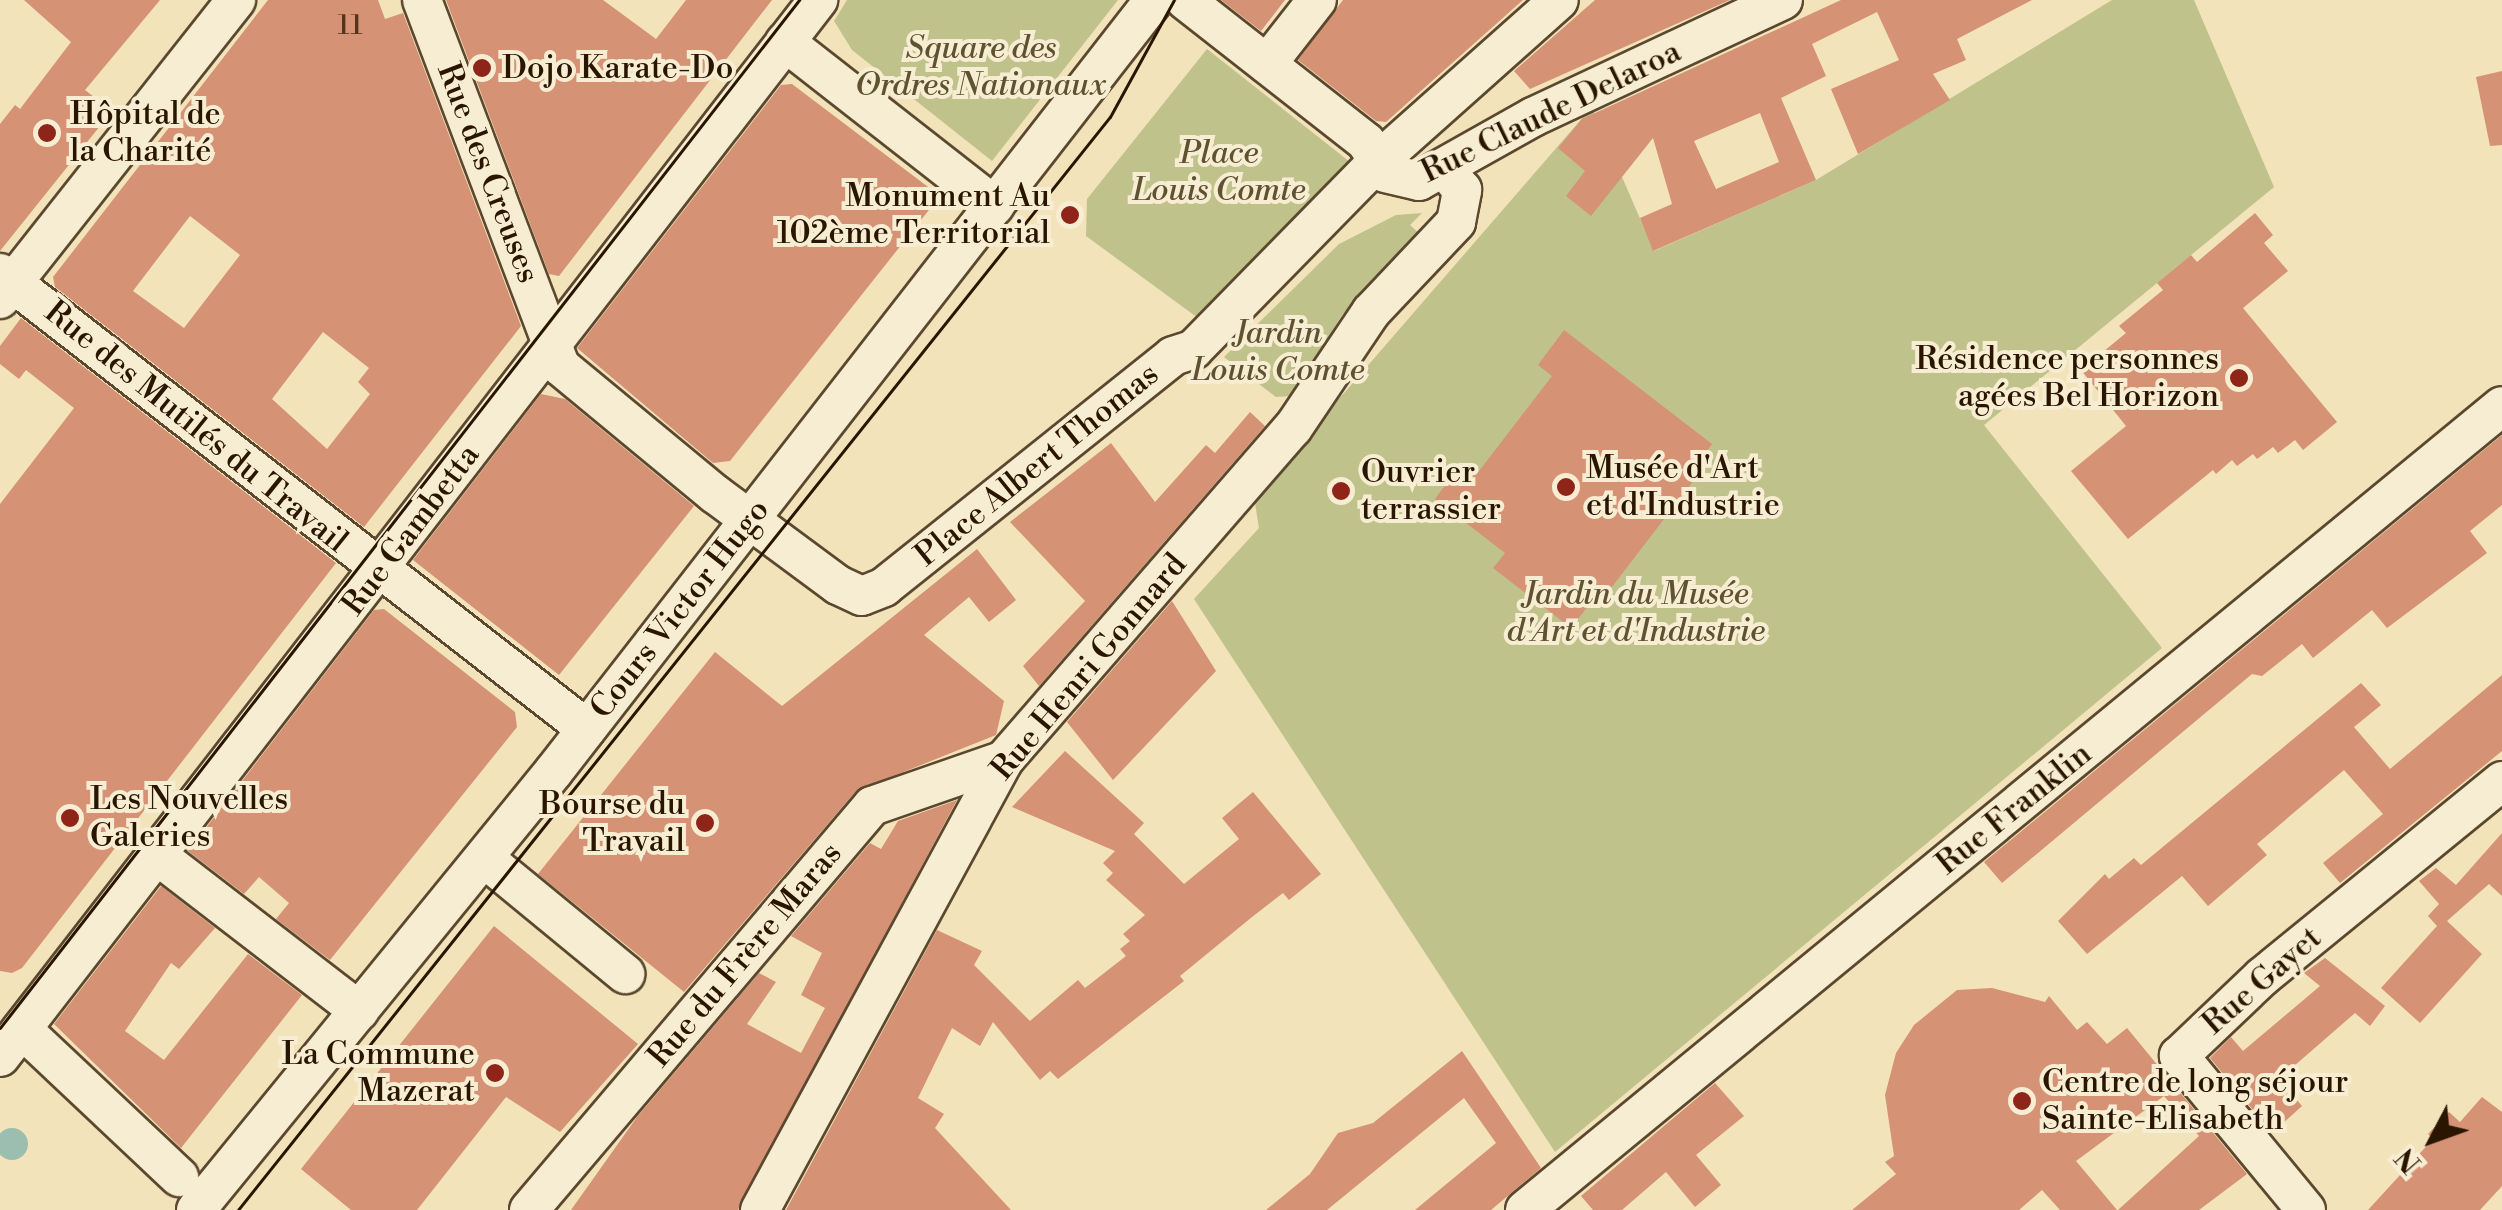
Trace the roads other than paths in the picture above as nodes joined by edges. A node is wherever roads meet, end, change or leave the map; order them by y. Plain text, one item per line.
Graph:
1 (236, 0) edge
2 (422, 0) edge
3 (818, 0) edge
4 (1154, 0) edge
5 (1185, 0) edge
6 (1317, 0) edge
7 (1558, 0) edge
8 (1783, 0) edge
9 (785, 42) junction
10 (1267, 64) junction
11 (1375, 164) junction
12 (1446, 170) junction
13 (994, 206) junction
14 (4, 285) edge
15 (550, 347) junction
16 (2502, 406) edge
17 (751, 518) junction
18 (379, 572) junction
19 (884, 588) joint
20 (587, 729) junction
21 (1004, 760) junction
22 (2502, 781) edge
23 (158, 856) junction
24 (484, 858) junction
25 (625, 974) dead end
26 (359, 1011) junction
27 (11, 1043) edge
28 (196, 1200) edge
29 (528, 1210) edge
30 (760, 1210) edge
31 (1525, 1210) edge
32 (2306, 1210) edge

1 - 14 street
2 - 15 street, Rue des Creuses
3 - 9 street, Rue Gambetta
4 - 13 street, Cours Victor Hugo
5 - 10 street
6 - 10 street
7 - 11 street
8 - 12 street, Rue Claude Delaroa
9 - 13 street
9 - 15 street, Rue Gambetta
10 - 11 street
11 - 12 street, Rue Claude Delaroa
11 - 19 street, Place Albert Thomas
12 - 21 street, Rue Henri Gonnard
13 - 17 street, Cours Victor Hugo
14 - 18 street, Rue des Mutilés du Travail
15 - 17 street, Rue des Creuses
15 - 18 street, Rue Gambetta
16 - 31 street, Rue Franklin
17 - 19 street, Rue des Creuses
17 - 20 street, Cours Victor Hugo
18 - 20 street, Rue des Mutilés du Travail
18 - 23 street, Rue Gambetta
20 - 24 street, Cours Victor Hugo
21 - 29 street, Rue du Frère Maras
21 - 30 street, Rue Henri Gonnard
22 - 32 street, Rue Gayet
23 - 26 street
23 - 27 street, Rue Gambetta
24 - 25 street
24 - 26 street, Cours Victor Hugo
26 - 28 street, Cours Victor Hugo
27 - 28 street

